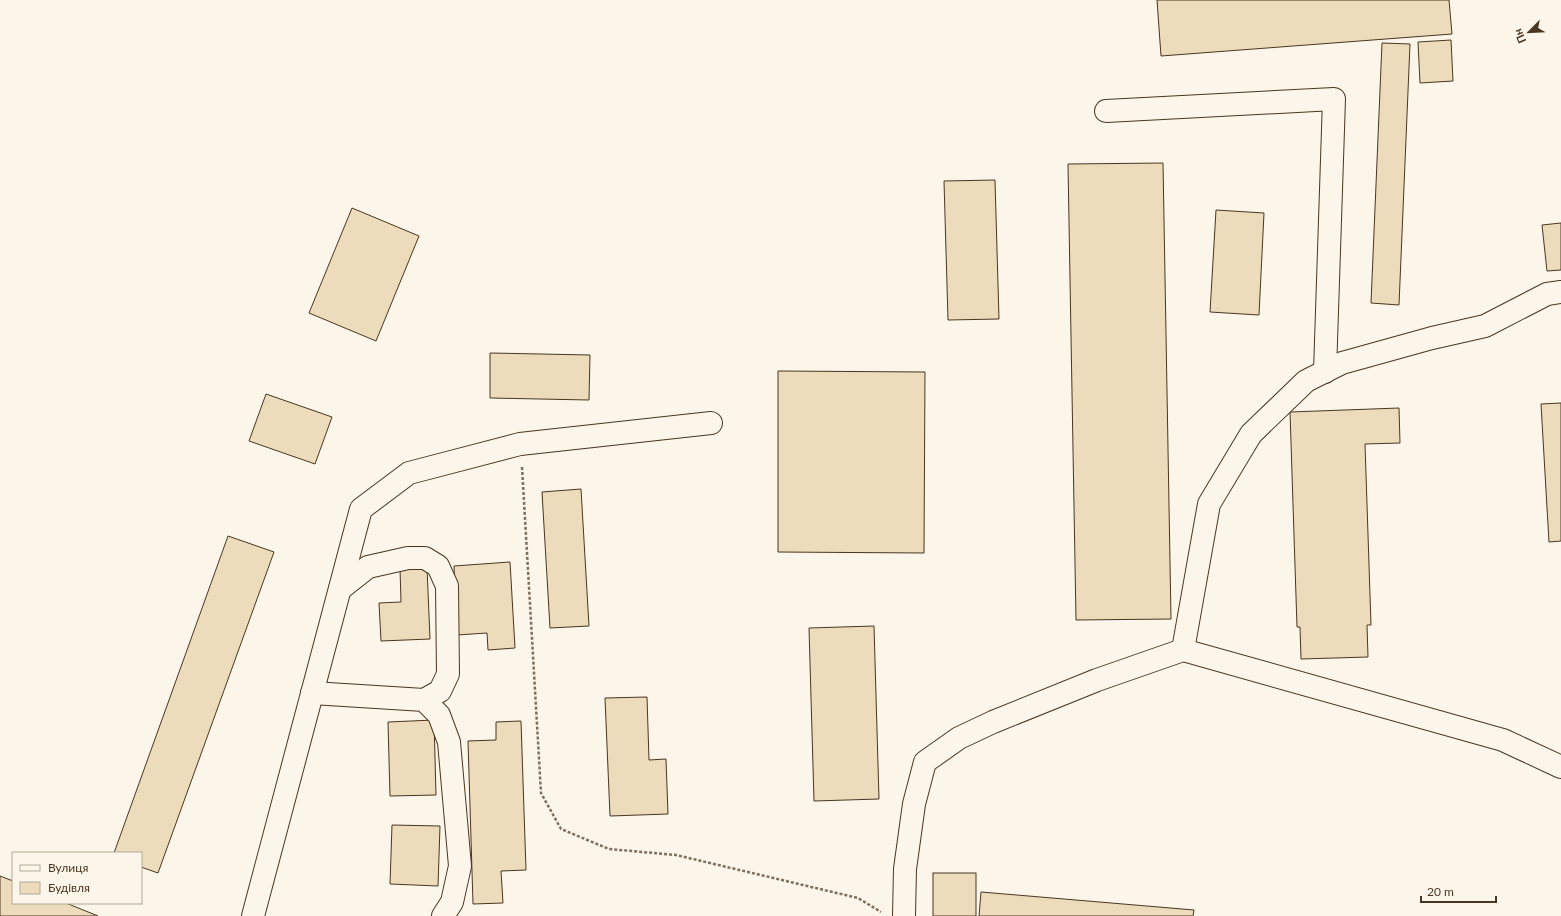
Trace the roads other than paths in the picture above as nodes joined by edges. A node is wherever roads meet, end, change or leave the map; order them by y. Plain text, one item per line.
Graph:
1 (1106, 111) dead end
2 (1561, 292) edge
3 (1324, 372) junction
4 (711, 423) dead end
5 (340, 589) junction
6 (1183, 650) junction
7 (312, 693) junction
8 (424, 700) junction
9 (1561, 767) edge
10 (253, 916) edge
11 (443, 916) edge
12 (904, 916) edge

1 - 3 street
2 - 3 street
3 - 6 street
4 - 5 street
5 - 7 street
5 - 8 street
6 - 9 street
6 - 12 street
7 - 8 street
7 - 10 street
8 - 11 street

